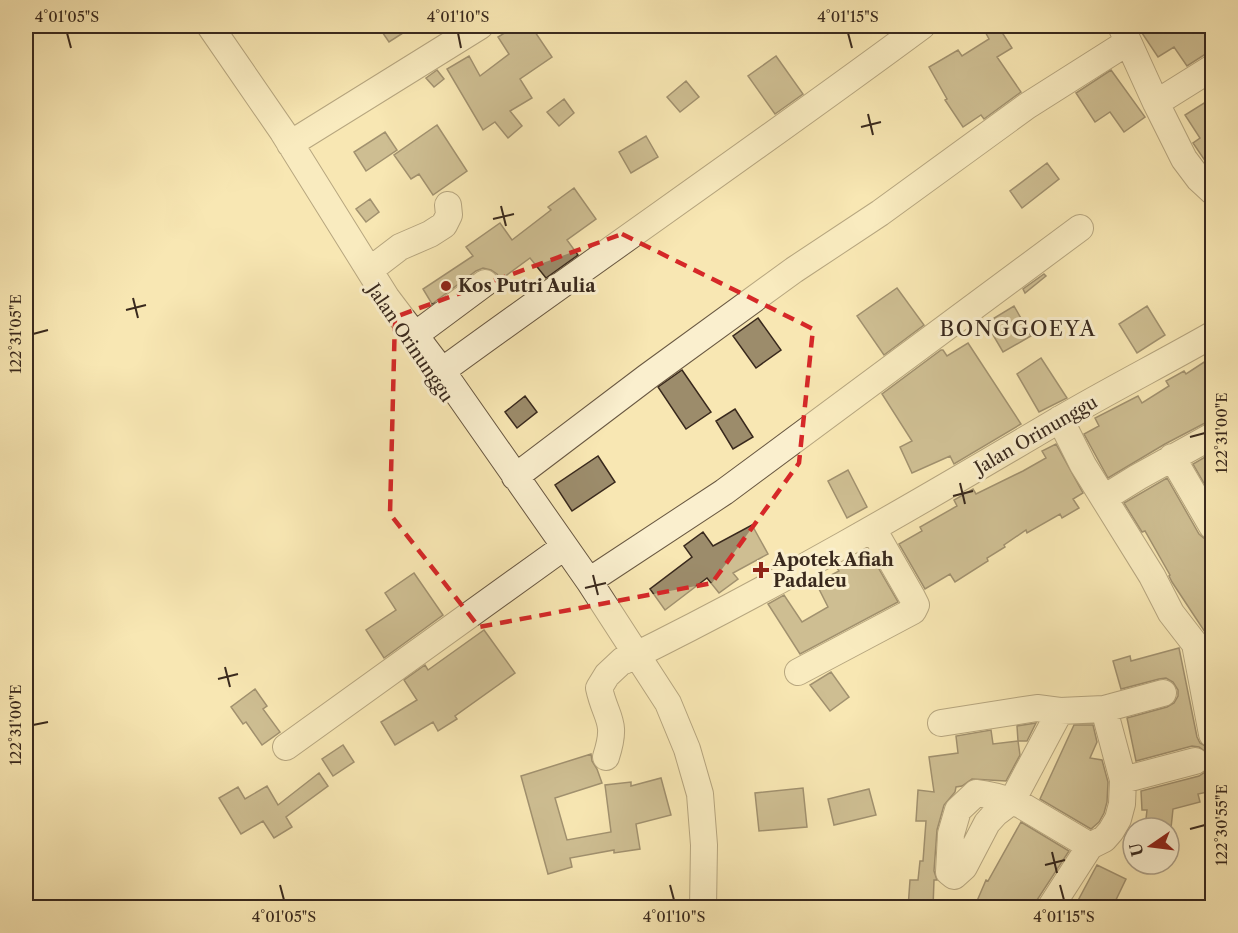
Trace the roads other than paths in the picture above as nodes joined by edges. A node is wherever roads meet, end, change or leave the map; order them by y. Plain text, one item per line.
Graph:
1 (480, 26) edge
2 (922, 26) edge
3 (213, 31) edge
4 (1125, 34) edge
5 (1212, 68) edge
6 (1156, 103) junction
7 (290, 144) junction
8 (1212, 190) edge
9 (448, 205) dead end
10 (1080, 228) dead end
11 (370, 270) junction
12 (485, 283) dead end
13 (390, 307) junction
14 (415, 335) junction
15 (1212, 335) edge
16 (442, 371) junction
17 (1060, 419) junction
18 (1212, 436) edge
19 (1172, 457) junction
20 (515, 477) junction
21 (1104, 498) junction
22 (1212, 526) edge
23 (873, 529) junction
24 (559, 552) junction
25 (588, 581) junction
26 (628, 658) junction
27 (798, 672) dead end
28 (1163, 693) dead end
29 (1104, 709) junction
30 (1060, 711) junction
31 (941, 723) dead end
32 (1212, 734) edge
33 (286, 747) dead end
34 (606, 757) dead end
35 (1195, 761) dead end
36 (1123, 780) junction
37 (1090, 846) junction
38 (688, 908) edge
39 (703, 908) edge
40 (1050, 908) edge

1 - 7 street
2 - 16 street
3 - 7 street, Jalan Orinunggu
3 - 13 street, Jalan Orinunggu
4 - 6 street
4 - 20 street
5 - 6 street
6 - 8 street
7 - 11 street, Jalan Orinunggu
9 - 11 street
10 - 25 street
11 - 13 street, Jalan Orinunggu
12 - 14 street
13 - 14 street, Jalan Orinunggu
13 - 24 street, Jalan Orinunggu
14 - 16 street, Jalan Orinunggu
15 - 17 street, Jalan Orinunggu
16 - 20 street, Jalan Orinunggu
17 - 21 street
17 - 23 street, Jalan Orinunggu
18 - 19 street
19 - 21 street
19 - 22 street
20 - 24 street, Jalan Orinunggu
21 - 32 street
23 - 26 street, Jalan Orinunggu
23 - 27 street
24 - 25 street, Jalan Orinunggu
24 - 26 street, Jalan Orinunggu
24 - 33 street
25 - 26 street, Jalan Orinunggu
26 - 34 street
26 - 38 street, Jalan Orinunggu
26 - 39 street, Jalan Orinunggu
28 - 29 street
29 - 30 street
29 - 36 street
30 - 31 street
30 - 37 street
35 - 36 street
36 - 37 street
37 - 40 street

